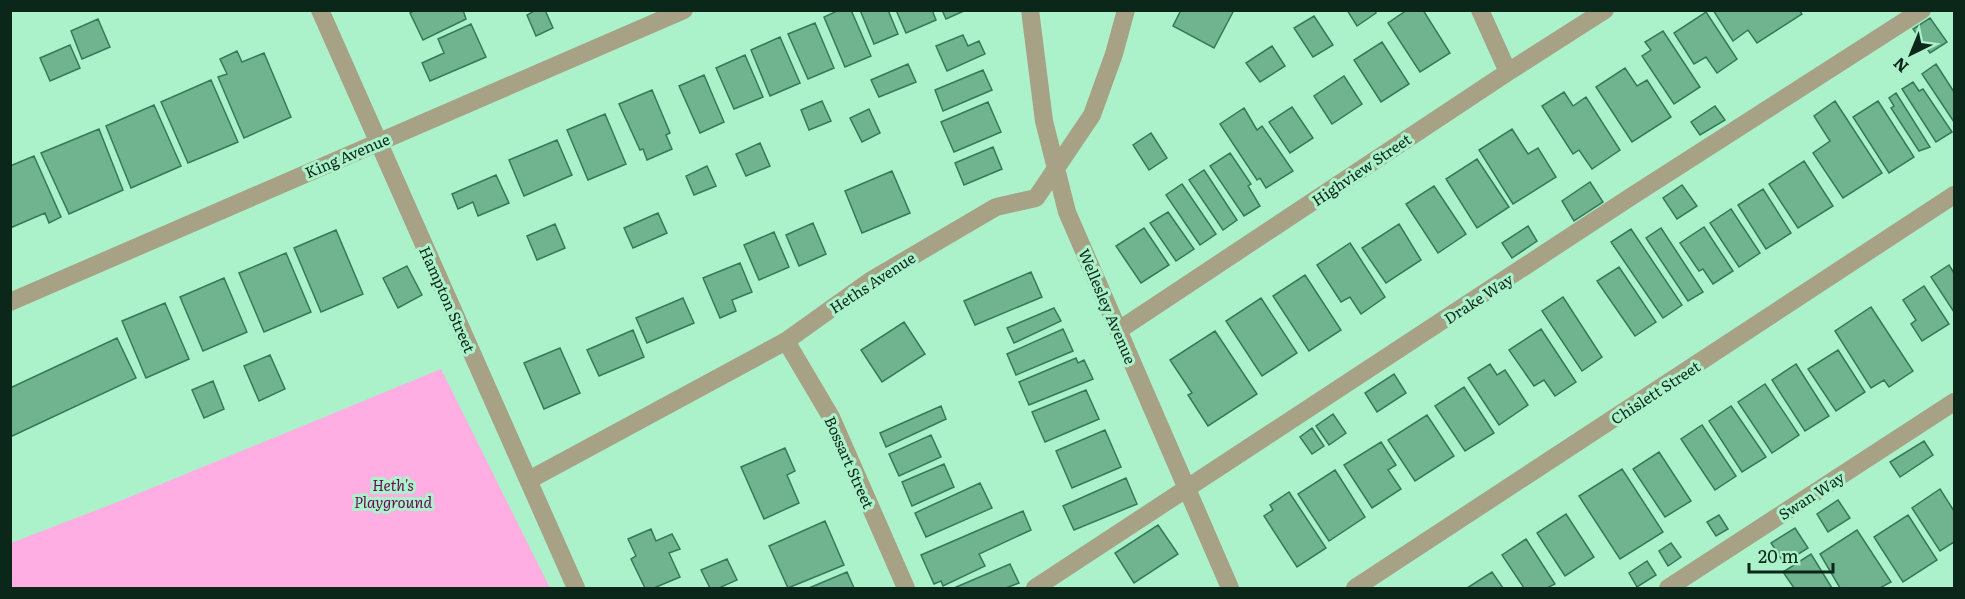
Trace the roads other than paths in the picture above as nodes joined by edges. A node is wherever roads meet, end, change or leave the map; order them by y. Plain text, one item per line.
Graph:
1 (320, 10) edge
2 (684, 10) edge
3 (1030, 10) edge
4 (1126, 10) edge
5 (1480, 10) edge
6 (1605, 10) edge
7 (1922, 10) edge
8 (1508, 72) junction
9 (378, 142) junction
10 (1055, 169) junction
11 (1954, 195) edge
12 (10, 302) edge
13 (1119, 330) junction
14 (786, 341) junction
15 (1954, 402) edge
16 (529, 480) junction
17 (1187, 490) junction
18 (576, 588) edge
19 (906, 588) edge
20 (1035, 588) edge
21 (1230, 588) edge
22 (1355, 588) edge
23 (1668, 588) edge

1 - 9 street, Hampton Street
2 - 9 street, King Avenue
3 - 10 street, Wellesley Avenue
4 - 10 street, Heths Avenue
5 - 8 street
6 - 8 street, Highview Street
7 - 17 street, Drake Way
8 - 13 street, Highview Street
9 - 12 street, King Avenue
9 - 16 street, Hampton Street
10 - 13 street, Wellesley Avenue
10 - 14 street, Heths Avenue
11 - 22 street, Chislett Street
13 - 17 street, Wellesley Avenue
14 - 16 street, Heths Avenue
14 - 19 street, Bossart Street
15 - 23 street, Swan Way
16 - 18 street, Hampton Street
17 - 20 street, Drake Way
17 - 21 street, Wellesley Avenue

